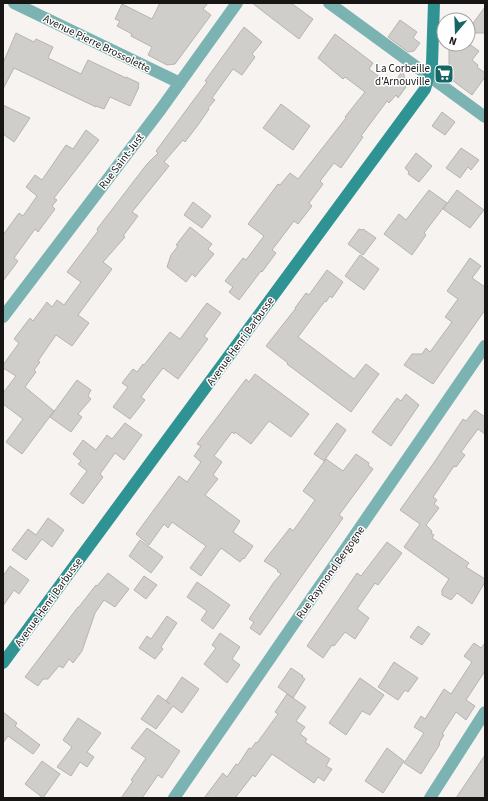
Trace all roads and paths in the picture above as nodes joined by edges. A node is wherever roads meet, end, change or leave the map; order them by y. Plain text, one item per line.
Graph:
1 (14, 3) edge
2 (237, 3) edge
3 (329, 3) edge
4 (434, 3) edge
5 (429, 75) junction
6 (180, 83) junction
7 (485, 116) edge
8 (3, 316) edge
9 (485, 346) edge
10 (3, 662) edge
11 (485, 712) edge
12 (174, 798) edge
13 (430, 798) edge

1 - 6 street, Avenue Pierre Brossolette
2 - 6 street, Rue Saint-Just
3 - 5 street
4 - 5 street, Avenue Henri Barbusse
5 - 7 street
5 - 10 street, Avenue Henri Barbusse
6 - 8 street, Rue Saint-Just
9 - 12 street, Rue Raymond Bergogne
11 - 13 street

